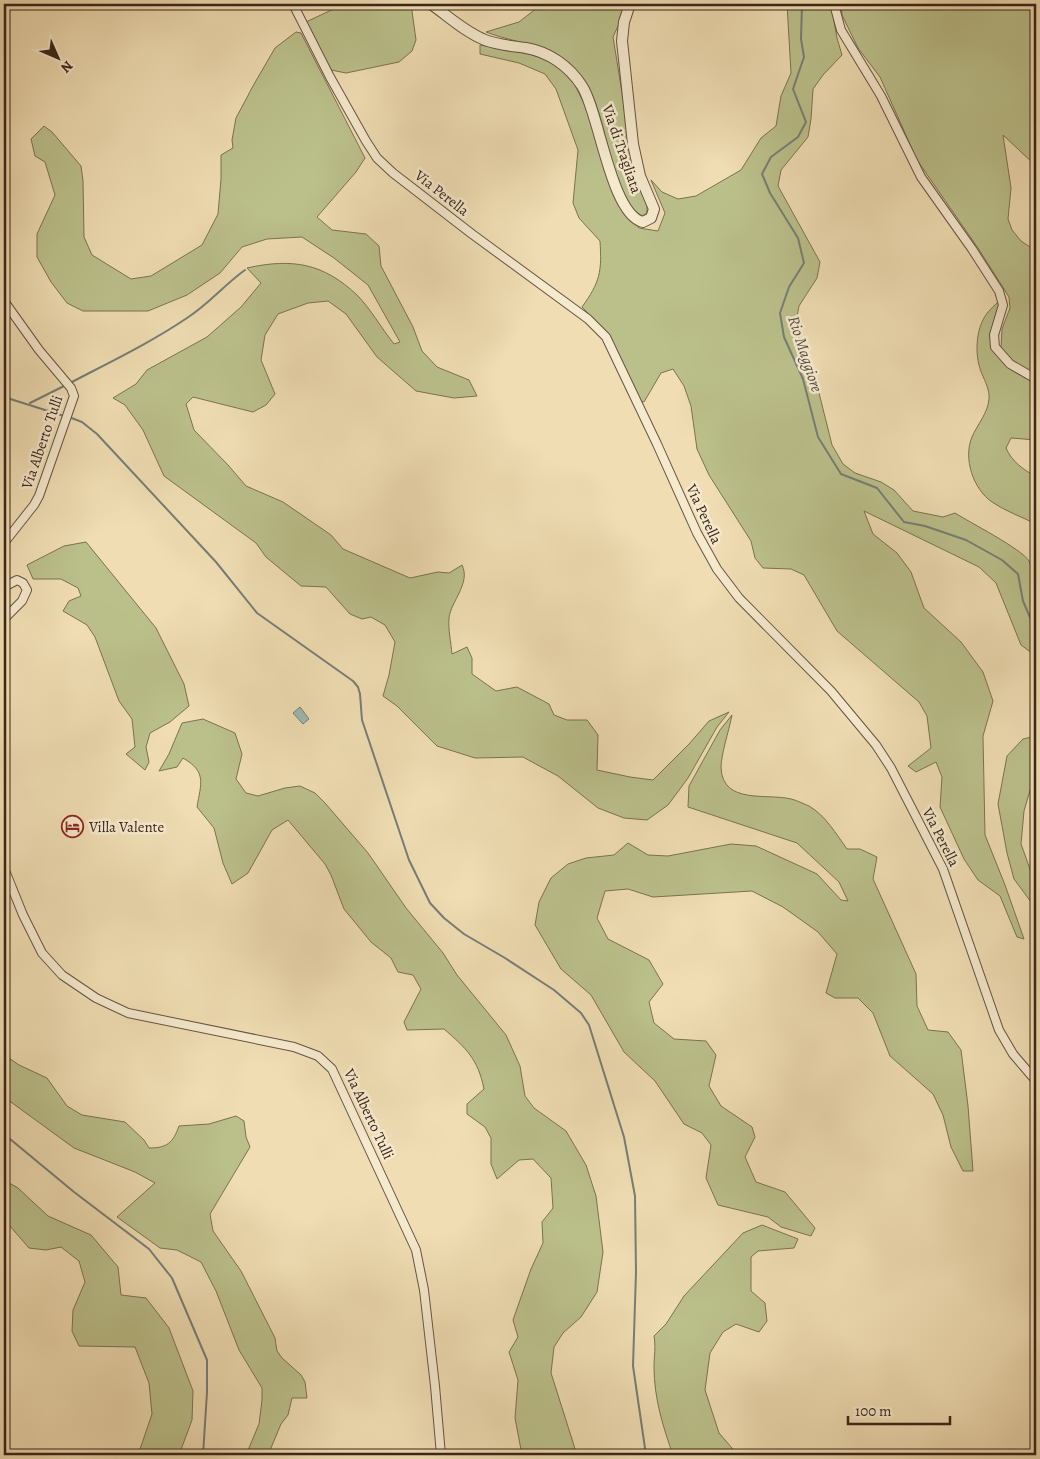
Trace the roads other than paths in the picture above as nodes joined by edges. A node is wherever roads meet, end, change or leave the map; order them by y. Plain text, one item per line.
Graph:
1 (294, 4) edge
2 (431, 4) edge
3 (630, 4) edge
4 (834, 4) edge
5 (4, 301) edge
6 (1036, 379) edge
7 (4, 543) edge
8 (4, 587) edge
9 (4, 620) edge
10 (4, 868) edge
11 (1036, 1081) edge
12 (441, 1455) edge

1 - 11 street, Via Perella
2 - 3 street, Via di Tragliata
4 - 6 street
5 - 7 street, Via Alberto Tulli
8 - 9 street
10 - 12 street, Via Alberto Tulli

